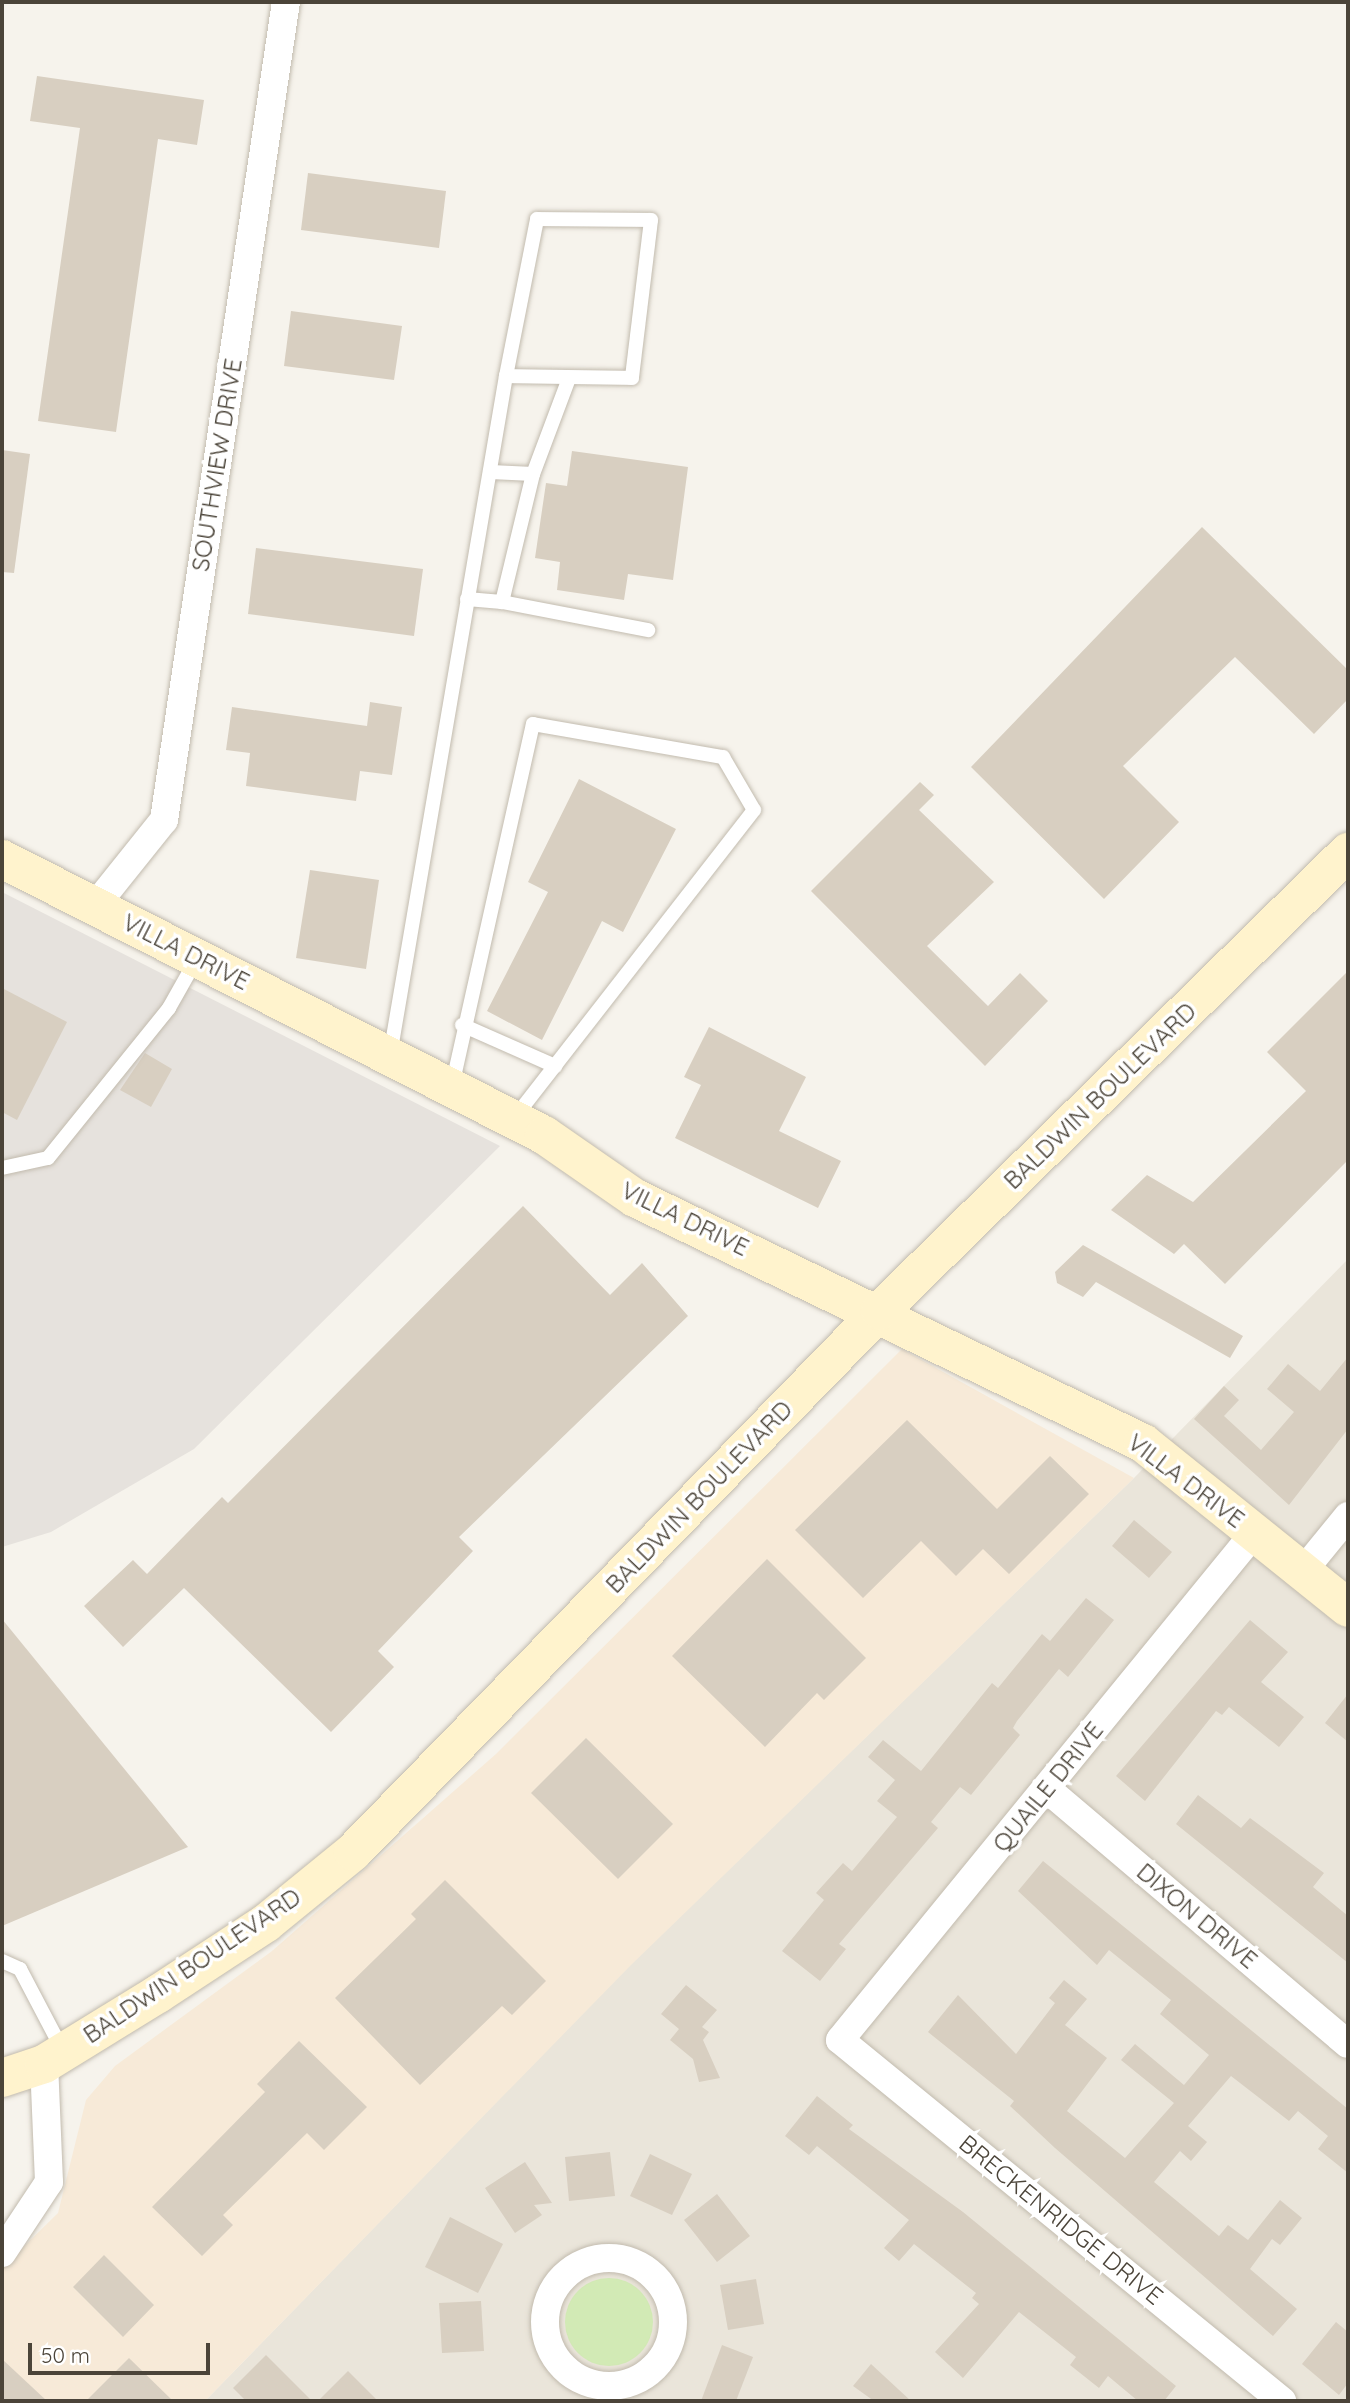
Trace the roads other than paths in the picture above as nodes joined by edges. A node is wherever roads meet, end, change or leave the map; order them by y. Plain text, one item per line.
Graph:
1 (286, 2) edge
2 (506, 376) junction
3 (568, 381) junction
4 (491, 472) junction
5 (533, 474) junction
6 (467, 599) junction
7 (502, 602) junction
8 (648, 630) dead end
9 (1348, 852) edge
10 (2, 859) edge
11 (96, 906) junction
12 (197, 958) junction
13 (461, 1025) junction
14 (390, 1056) junction
15 (555, 1066) junction
16 (451, 1087) junction
17 (514, 1119) junction
18 (2, 1168) edge
19 (880, 1311) junction
20 (1348, 1516) edge
21 (1255, 1532) junction
22 (1303, 1571) junction
23 (1348, 1608) edge
24 (1046, 1789) junction
25 (2, 1961) edge
26 (840, 2040) joint
27 (1348, 2044) edge
28 (54, 2058) junction
29 (2, 2078) edge
30 (2, 2253) edge
31 (613, 2394) edge
32 (1282, 2401) edge

1 - 11 street, SOUTHVIEW DRIVE
2 - 3 lane
2 - 3 lane
2 - 4 lane
3 - 5 lane
4 - 5 lane
4 - 6 lane
5 - 7 lane
6 - 7 lane
6 - 14 lane
7 - 8 lane
9 - 19 main road, BALDWIN BOULEVARD
10 - 11 main road, VILLA DRIVE
11 - 12 main road, VILLA DRIVE
12 - 14 main road, VILLA DRIVE
12 - 18 lane
13 - 15 lane
13 - 15 lane
13 - 16 lane
14 - 16 main road, VILLA DRIVE
15 - 17 lane
16 - 17 main road, VILLA DRIVE
17 - 19 main road, VILLA DRIVE
19 - 21 main road, VILLA DRIVE
19 - 28 main road, BALDWIN BOULEVARD
20 - 22 street
21 - 22 main road, VILLA DRIVE
21 - 24 street, QUAILE DRIVE
22 - 23 main road, VILLA DRIVE
24 - 26 street, QUAILE DRIVE
24 - 27 street, DIXON DRIVE
25 - 28 lane
26 - 32 street, BRECKENRIDGE DRIVE
28 - 29 main road, BALDWIN BOULEVARD
28 - 30 street
31 - 31 street

